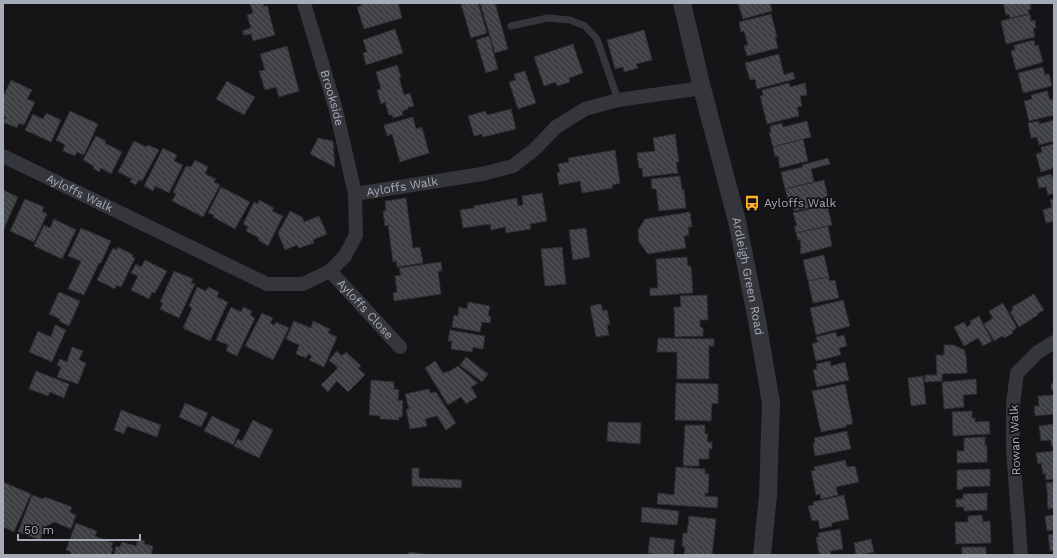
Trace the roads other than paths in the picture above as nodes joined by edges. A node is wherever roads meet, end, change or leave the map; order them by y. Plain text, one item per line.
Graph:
1 (304, 3) edge
2 (682, 3) edge
3 (511, 26) dead end
4 (702, 88) junction
5 (618, 100) junction
6 (3, 156) edge
7 (355, 194) junction
8 (330, 271) junction
9 (1054, 342) edge
10 (400, 347) dead end
11 (762, 555) edge
12 (1021, 555) edge

1 - 7 street, Brookside
2 - 4 street, Ardleigh Green Road
3 - 5 lane
4 - 5 street, Ayloffs Walk
4 - 11 street, Ardleigh Green Road
5 - 7 street, Ayloffs Walk
6 - 8 street, Ayloffs Walk
7 - 8 street, Ayloffs Walk
8 - 10 street, Ayloffs Close
9 - 12 street, Rowan Walk

